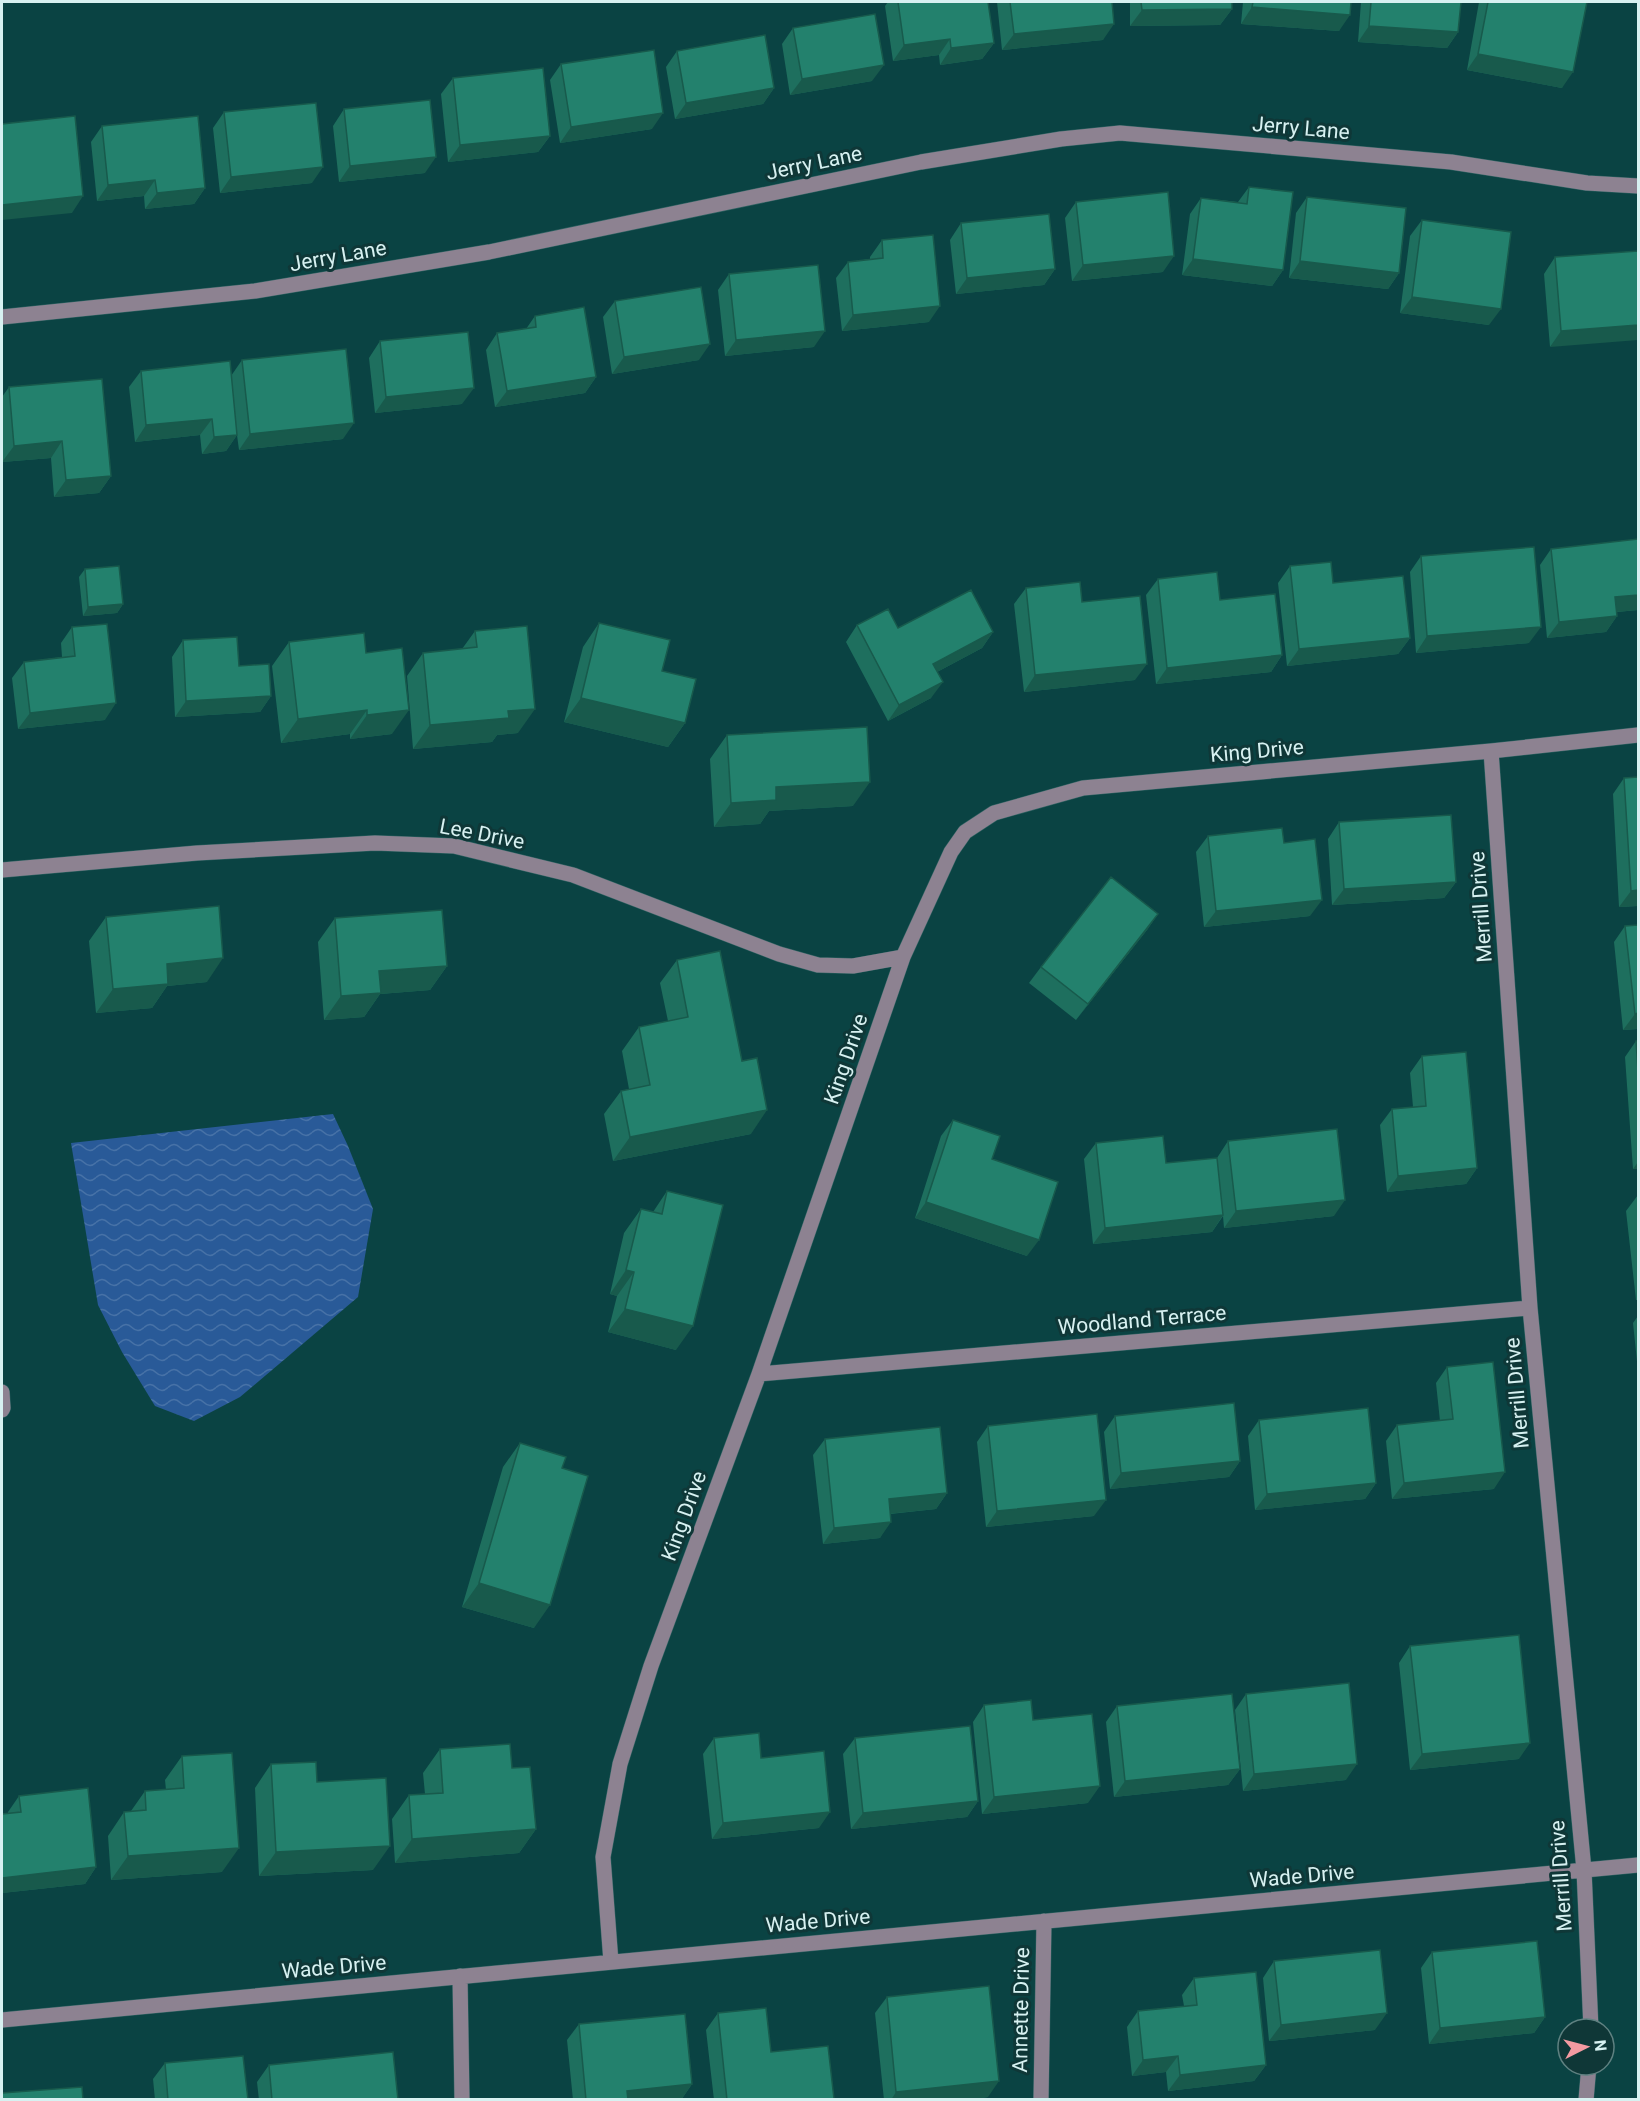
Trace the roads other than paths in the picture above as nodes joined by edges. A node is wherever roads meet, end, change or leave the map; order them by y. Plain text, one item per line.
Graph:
1 (1638, 186) edge
2 (2, 317) edge
3 (1638, 735) edge
4 (1491, 752) junction
5 (2, 870) edge
6 (903, 957) junction
7 (1530, 1308) junction
8 (759, 1374) junction
9 (2, 1392) edge
10 (2, 1410) edge
11 (1638, 1865) edge
12 (1584, 1870) junction
13 (1044, 1921) junction
14 (611, 1962) junction
15 (460, 1976) junction
16 (1590, 2017) edge
17 (2, 2020) edge
18 (1588, 2077) edge
19 (462, 2100) edge
20 (1041, 2100) edge
21 (1586, 2100) edge

1 - 2 street, Jerry Lane
3 - 4 street, King Drive
4 - 6 street, King Drive
4 - 7 street, Merrill Drive
5 - 6 street, Lee Drive
6 - 8 street, King Drive
7 - 8 street, Woodland Terrace
7 - 12 street, Merrill Drive
8 - 14 street, King Drive
9 - 10 street
11 - 12 street, Wade Drive
12 - 13 street, Wade Drive
12 - 16 street, Merrill Drive
13 - 14 street, Wade Drive
13 - 20 street, Annette Drive
14 - 15 street, Wade Drive
15 - 17 street, Wade Drive
15 - 19 street
18 - 21 street

